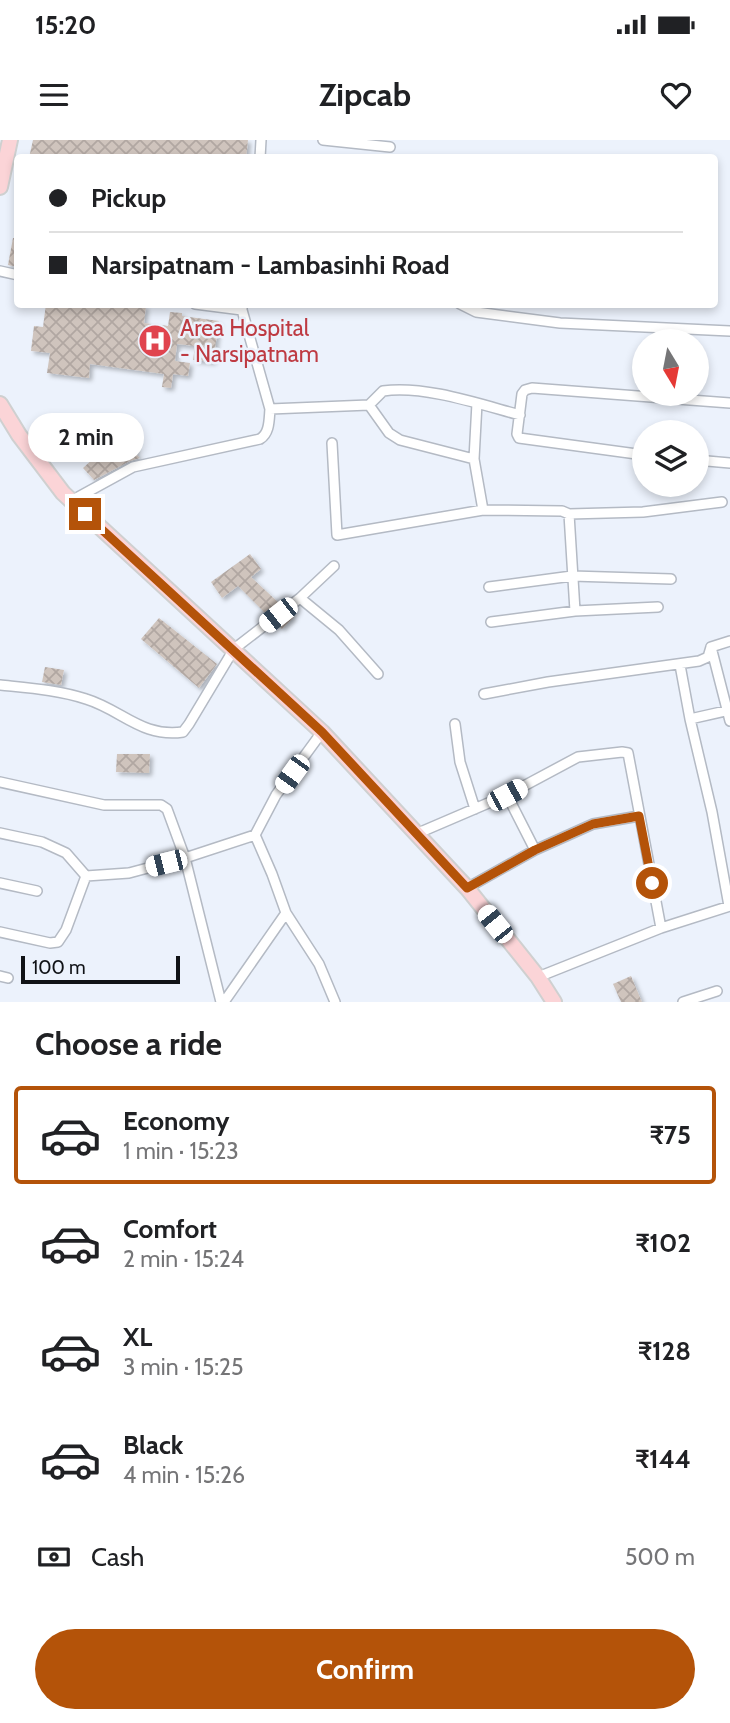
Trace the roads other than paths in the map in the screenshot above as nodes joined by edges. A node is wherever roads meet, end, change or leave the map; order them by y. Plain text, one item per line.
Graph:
1 (10, 140) edge
2 (323, 140) edge
3 (390, 147) dead end
4 (0, 187) edge
5 (242, 308) edge
6 (468, 308) edge
7 (730, 331) edge
8 (477, 403) junction
9 (730, 403) edge
10 (0, 404) edge
11 (369, 405) junction
12 (270, 409) junction
13 (520, 415) junction
14 (332, 443) dead end
15 (632, 453) edge
16 (474, 459) junction
17 (709, 461) edge
18 (730, 463) edge
19 (71, 501) junction
20 (722, 502) dead end
21 (483, 510) junction
22 (569, 514) junction
23 (334, 566) dead end
24 (572, 576) junction
25 (671, 579) dead end
26 (489, 587) dead end
27 (300, 598) junction
28 (659, 607) dead end
29 (575, 611) junction
30 (491, 622) dead end
31 (730, 641) edge
32 (711, 647) junction
33 (234, 649) junction
34 (680, 665) junction
35 (378, 674) dead end
36 (0, 685) edge
37 (484, 694) dead end
38 (729, 714) edge
39 (690, 719) junction
40 (455, 724) dead end
41 (322, 732) junction
42 (0, 782) edge
43 (507, 795) junction
44 (475, 809) junction
45 (639, 816) junction
46 (0, 832) edge
47 (415, 834) junction
48 (255, 835) junction
49 (535, 850) junction
50 (185, 858) junction
51 (86, 876) junction
52 (0, 883) edge
53 (467, 888) junction
54 (37, 891) dead end
55 (730, 906) edge
56 (286, 913) junction
57 (661, 928) junction
58 (0, 932) edge
59 (538, 976) junction
60 (717, 991) dead end
61 (223, 1002) edge
62 (335, 1002) edge
63 (554, 1002) edge
64 (682, 1002) edge

1 - 4 main road
2 - 3 street
5 - 12 street
6 - 7 street
8 - 11 street
8 - 13 street
8 - 16 street
9 - 13 street
10 - 19 main road
11 - 12 street
11 - 16 street
12 - 19 street
13 - 15 street
14 - 21 street
16 - 21 street
17 - 18 street
19 - 33 main road
20 - 22 street
21 - 22 street
22 - 24 street
23 - 27 street
24 - 25 street
24 - 26 street
24 - 29 street
27 - 33 street
27 - 35 street
28 - 29 street
29 - 30 street
31 - 32 street
32 - 34 street
32 - 38 street
33 - 36 street
33 - 41 main road
34 - 37 street
34 - 39 street
38 - 39 street
39 - 55 street
40 - 44 street
41 - 47 main road
41 - 48 street
42 - 50 street
43 - 44 street
43 - 45 street
43 - 49 street
44 - 47 street
45 - 49 street
45 - 57 street
46 - 51 street
47 - 53 main road
48 - 50 street
48 - 56 street
49 - 53 street
50 - 51 street
50 - 61 street
51 - 58 street
52 - 54 street
53 - 59 main road
55 - 57 street
56 - 61 street
56 - 62 street
57 - 59 street
59 - 63 main road
60 - 64 street

